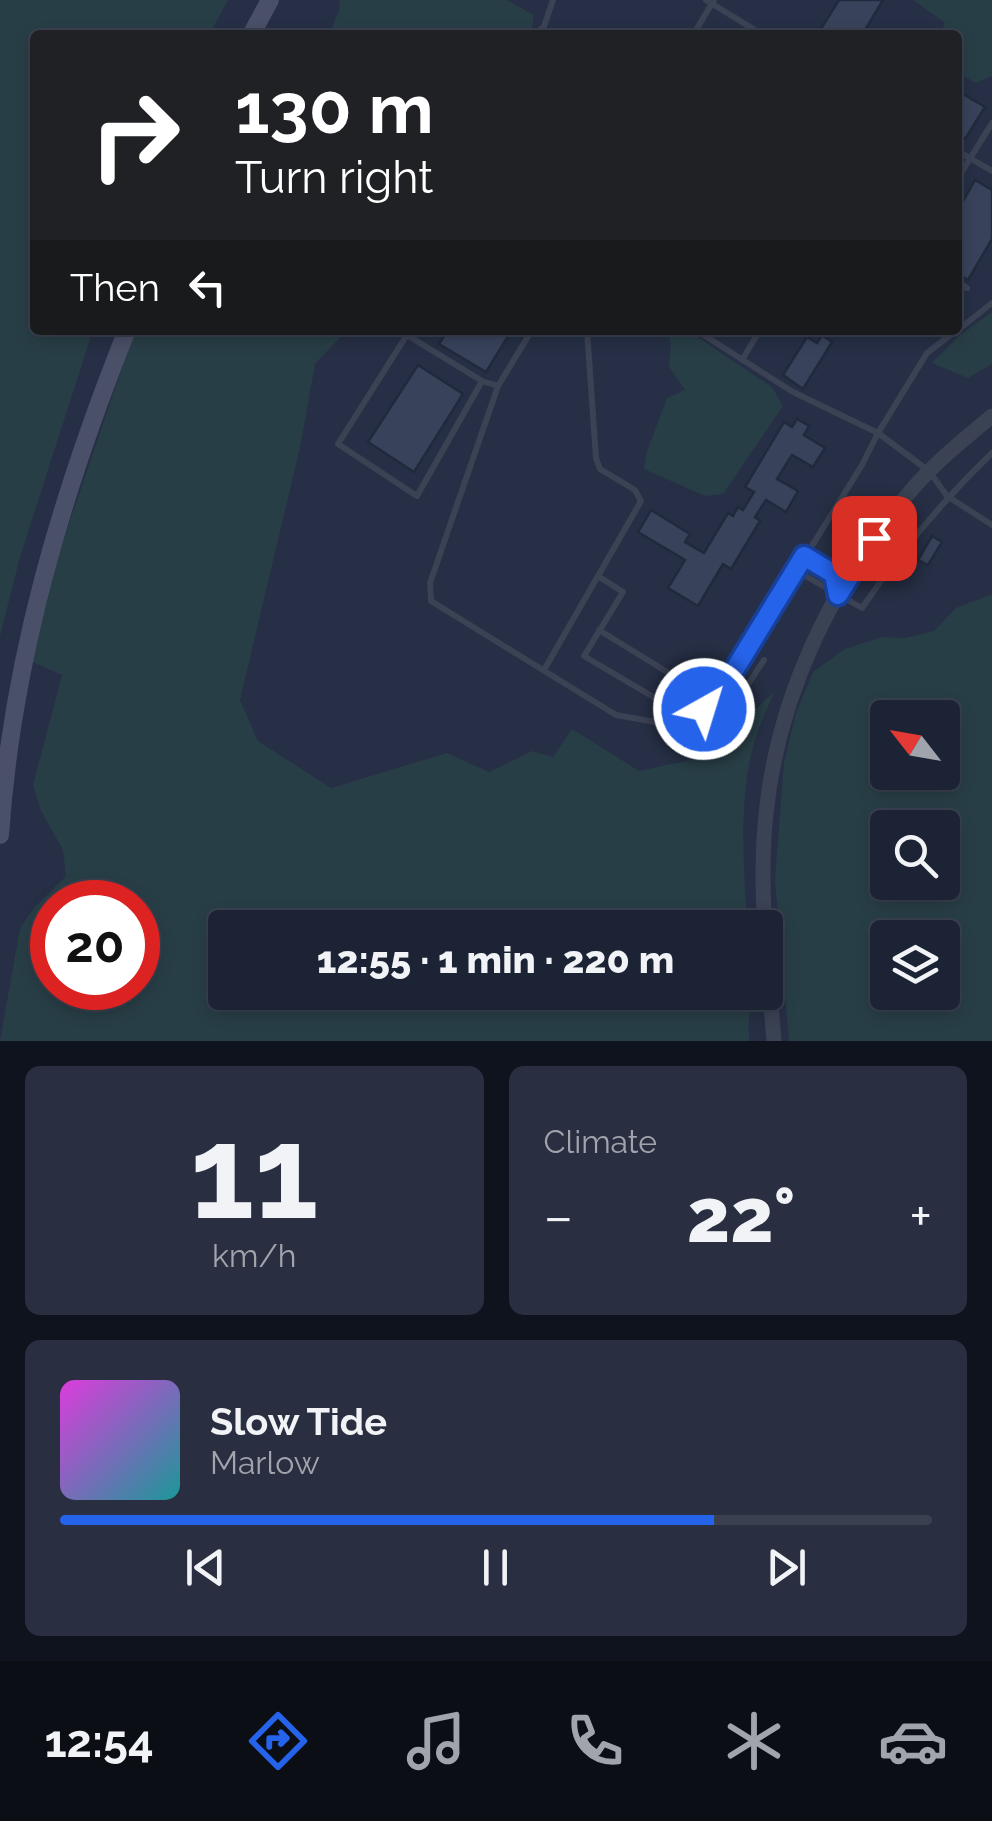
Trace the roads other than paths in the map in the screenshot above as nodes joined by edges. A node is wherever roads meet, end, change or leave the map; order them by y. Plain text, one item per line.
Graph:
1 (270, 0) edge
2 (553, 0) edge
3 (711, 1) edge
4 (254, 30) edge
5 (542, 30) edge
6 (696, 30) edge
7 (755, 30) edge
8 (992, 124) edge
9 (962, 153) edge
10 (970, 158) junction
11 (992, 170) edge
12 (962, 171) edge
13 (962, 285) edge
14 (967, 288) dead end
15 (992, 303) edge
16 (962, 326) edge
17 (125, 335) edge
18 (407, 335) edge
19 (413, 335) edge
20 (529, 335) edge
21 (587, 335) edge
22 (704, 335) edge
23 (757, 335) edge
24 (951, 335) edge
25 (742, 360) junction
26 (482, 381) junction
27 (498, 386) junction
28 (992, 416) edge
29 (878, 433) junction
30 (992, 453) edge
31 (929, 471) junction
32 (947, 496) junction
33 (992, 525) edge
34 (804, 556) junction
35 (795, 570) junction
36 (598, 576) junction
37 (838, 595) junction
38 (600, 630) junction
39 (764, 660) dead end
40 (544, 670) junction
41 (730, 677) junction
42 (744, 690) junction
43 (683, 696) junction
44 (691, 716) junction
45 (672, 725) junction
46 (0, 835) edge
47 (774, 1041) edge

1 - 4 main road
2 - 5 lane
3 - 6 lane
3 - 7 lane
8 - 10 lane
9 - 10 lane
10 - 11 lane
10 - 12 lane
13 - 14 lane
15 - 16 lane
17 - 46 main road
18 - 26 lane
19 - 26 lane
20 - 27 lane
21 - 36 lane
22 - 25 lane
23 - 25 lane
24 - 29 lane
25 - 29 lane
26 - 27 lane
27 - 40 lane
28 - 31 street
29 - 31 lane
29 - 34 lane
30 - 32 lane
31 - 32 lane
31 - 37 street
32 - 33 lane
32 - 37 lane
34 - 35 lane
34 - 37 lane
35 - 37 lane
35 - 41 lane
36 - 38 lane
36 - 40 lane
37 - 47 street
38 - 43 lane
38 - 43 lane
39 - 42 lane
40 - 45 lane
41 - 42 lane
41 - 44 lane
42 - 45 lane
43 - 44 lane
44 - 45 lane

